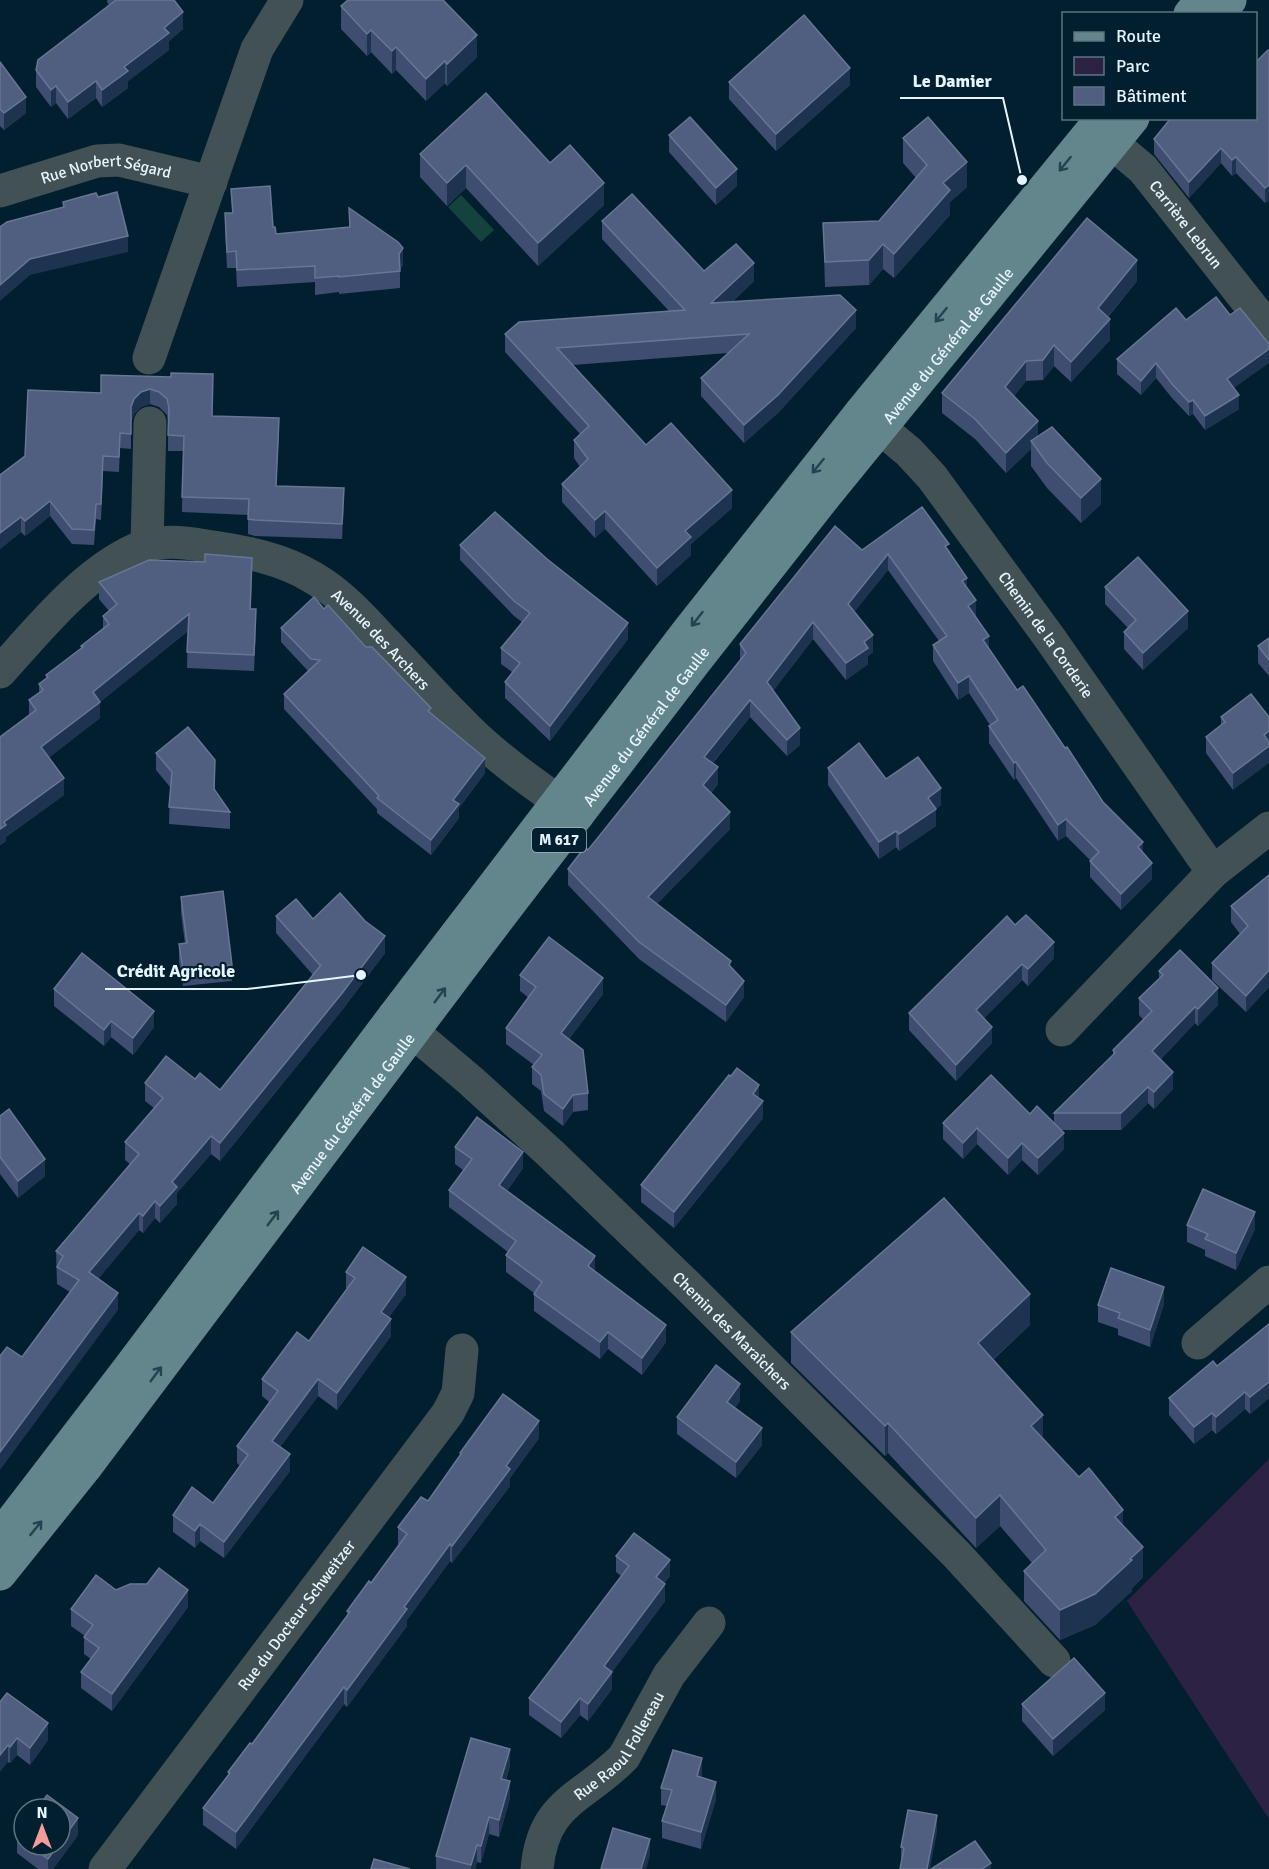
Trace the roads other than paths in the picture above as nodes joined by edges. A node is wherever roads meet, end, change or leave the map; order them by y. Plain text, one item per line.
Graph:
1 (287, 0) edge
2 (1202, 0) edge
3 (1230, 0) edge
4 (1192, 12) edge
5 (1221, 12) edge
6 (1111, 127) edge
7 (211, 182) junction
8 (0, 190) edge
9 (1269, 329) edge
10 (149, 358) dead end
11 (871, 420) junction
12 (150, 423) dead end
13 (147, 545) junction
14 (0, 672) edge
15 (568, 808) junction
16 (1269, 828) edge
17 (1213, 872) junction
18 (403, 1024) junction
19 (1062, 1030) dead end
20 (1269, 1282) edge
21 (1198, 1344) dead end
22 (462, 1350) dead end
23 (0, 1536) edge
24 (0, 1574) edge
25 (709, 1623) dead end
26 (1054, 1661) dead end
27 (105, 1869) edge
28 (537, 1869) edge

1 - 7 street
2 - 4 main road
3 - 5 main road
6 - 9 street, Carrière Lebrun
6 - 11 main road, Avenue du Général de Gaulle / M 617
7 - 8 street, Rue Norbert Ségard
7 - 10 street
11 - 15 main road, Avenue du Général de Gaulle / M 617
11 - 17 street, Chemin de la Corderie
12 - 13 street
13 - 14 street, Avenue des Archers
13 - 15 street, Avenue des Archers
15 - 18 main road, Avenue du Général de Gaulle / M 617
16 - 17 street
17 - 19 street
18 - 23 main road, Avenue du Général de Gaulle / M 617
24 -> 18 main road, Avenue du Général de Gaulle / M 617
18 - 26 street, Chemin des Maraîchers
20 - 21 street
22 - 27 street, Rue du Docteur Schweitzer
25 - 28 street, Rue Raoul Follereau

